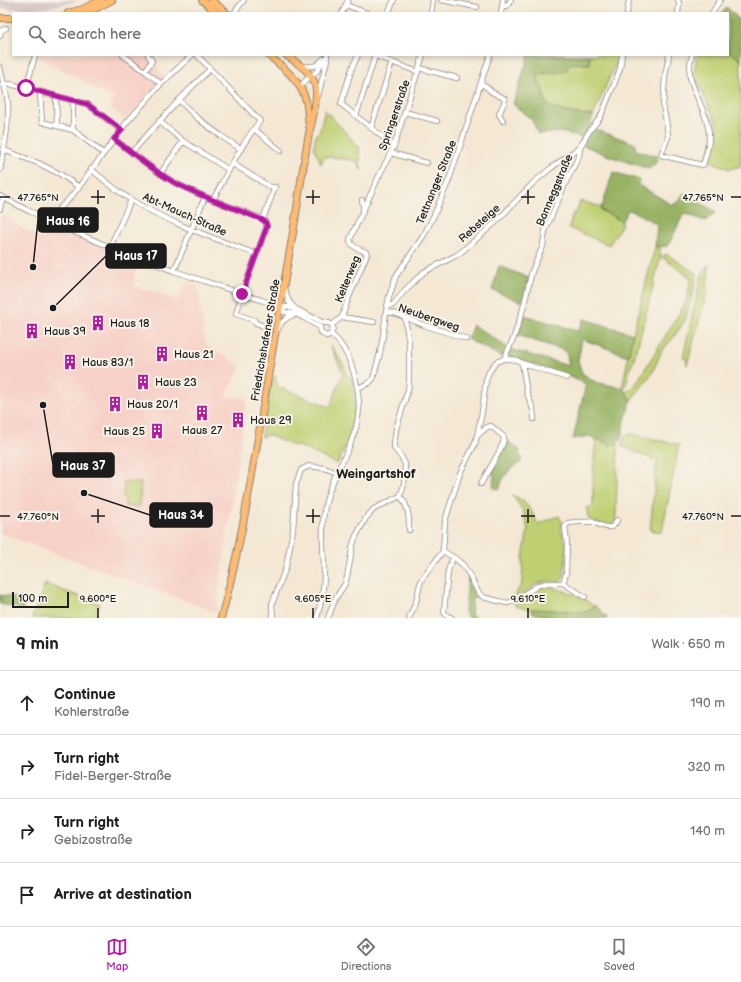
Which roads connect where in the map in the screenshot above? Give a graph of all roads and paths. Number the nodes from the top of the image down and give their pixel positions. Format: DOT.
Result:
graph roads {
  1 [pos="101,0"];
  2 [pos="112,0"];
  3 [pos="202,0"];
  4 [pos="211,0"];
  5 [pos="244,0"];
  6 [pos="394,0"];
  7 [pos="433,0"];
  8 [pos="441,0"];
  9 [pos="503,0"];
  10 [pos="511,0"];
  11 [pos="623,0"];
  12 [pos="678,0"];
  13 [pos="720,0"];
  14 [pos="629,1"];
  15 [pos="347,2"];
  16 [pos="502,6"];
  17 [pos="477,7"];
  18 [pos="72,12"];
  19 [pos="86,12"];
  20 [pos="216,12"];
  21 [pos="226,12"];
  22 [pos="235,12"];
  23 [pos="342,12"];
  24 [pos="365,12"];
  25 [pos="388,12"];
  26 [pos="431,12"];
  27 [pos="501,12"];
  28 [pos="627,12"];
  29 [pos="678,12"];
  30 [pos="713,12"];
  31 [pos="0,18"];
  32 [pos="12,18"];
  33 [pos="6,28"];
  34 [pos="0,36"];
  35 [pos="35,56"];
  36 [pos="124,56"];
  37 [pos="149,56"];
  38 [pos="191,56"];
  39 [pos="198,56"];
  40 [pos="269,56"];
  41 [pos="287,56"];
  42 [pos="326,56"];
  43 [pos="326,56"];
  44 [pos="327,56"];
  45 [pos="358,56"];
  46 [pos="374,56"];
  47 [pos="423,56"];
  48 [pos="490,56"];
  49 [pos="622,56"];
  50 [pos="669,56"];
  51 [pos="692,56"];
  52 [pos="386,57"];
  53 [pos="392,62"];
  54 [pos="302,66"];
  55 [pos="0,68"];
  56 [pos="210,69"];
  57 [pos="419,70"];
  58 [pos="145,71"];
  59 [pos="311,76"];
  60 [pos="457,78"];
  61 [pos="5,84"];
  62 [pos="161,84"];
  63 [pos="481,84"];
  64 [pos="26,88"];
  65 [pos="300,88"];
  66 [pos="40,92"];
  67 [pos="56,96"];
  68 [pos="73,100"];
  69 [pos="179,100"];
  70 [pos="316,103"];
  71 [pos="405,112"];
  72 [pos="356,116"];
  73 [pos="159,121"];
  74 [pos="503,121"];
  75 [pos="437,122"];
  76 [pos="57,126"];
  77 [pos="371,128"];
  78 [pos="254,129"];
  79 [pos="73,130"];
  80 [pos="122,130"];
  81 [pos="309,134"];
  82 [pos="114,139"];
  83 [pos="183,141"];
  84 [pos="394,146"];
  85 [pos="580,147"];
  86 [pos="241,149"];
  87 [pos="4,150"];
  88 [pos="282,151"];
  89 [pos="132,152"];
  90 [pos="391,152"];
  91 [pos="103,153"];
  92 [pos="427,163"];
  93 [pos="233,164"];
  94 [pos="91,169"];
  95 [pos="0,170"];
  96 [pos="229,170"];
  97 [pos="160,174"];
  98 [pos="378,178"];
  99 [pos="79,187"];
  100 [pos="205,196"];
  101 [pos="2,197"];
  102 [pos="131,200"];
  103 [pos="213,200"];
  104 [pos="362,200"];
  105 [pos="0,209"];
  106 [pos="363,211"];
  107 [pos="50,218"];
  108 [pos="263,220"];
  109 [pos="191,229"];
  110 [pos="110,247"];
  111 [pos="256,254"];
  112 [pos="174,271"];
  113 [pos="284,288"];
  114 [pos="242,294"];
  115 [pos="387,306"];
  116 [pos="280,307"];
  117 [pos="297,312"];
  118 [pos="386,312"];
  119 [pos="342,317"];
  120 [pos="405,318"];
  121 [pos="374,322"];
  122 [pos="324,323"];
  123 [pos="332,325"];
  124 [pos="320,328"];
  125 [pos="276,334"];
  126 [pos="331,334"];
  127 [pos="467,339"];
  128 [pos="266,350"];
  129 [pos="504,359"];
  130 [pos="522,363"];
  131 [pos="567,378"];
  132 [pos="358,388"];
  133 [pos="534,419"];
  134 [pos="477,436"];
  135 [pos="339,474"];
  136 [pos="481,484"];
  137 [pos="400,496"];
  138 [pos="618,520"];
  139 [pos="409,530"];
  140 [pos="443,551"];
  141 [pos="453,557"];
  142 [pos="562,584"];
  143 [pos="584,597"];
  144 [pos="221,618"];
  145 [pos="273,618"];
  146 [pos="317,618"];
  147 [pos="328,618"];
  148 [pos="409,618"];
  149 [pos="452,618"];
  1 -- 18 [label="main road"];
  2 -- 19 [label="main road"];
  3 -- 20 [label="main road"];
  4 -- 21 [label="main road"];
  5 -- 22 [label="street"];
  6 -- 25 [label="street"];
  7 -- 26 [label="street"];
  8 -- 17 [label="street"];
  9 -- 16 [label="street"];
  10 -- 16 [label="street"];
  11 -- 14 [label="street"];
  12 -- 29 [label="street"];
  13 -- 30 [label="street"];
  14 -- 28 [label="street"];
  15 -- 23 [label="street"];
  15 -- 24 [label="street"];
  16 -- 27 [label="street"];
  31 -- 32 [label="main road"];
  33 -- 34 [label="street"];
  35 -- 64 [label="street"];
  36 -- 58 [label="street"];
  37 -- 58 [label="street"];
  38 -- 62 [label="street"];
  39 -- 56 [label="street"];
  40 -- 65 [label="main road, Friedrichshafener Straße"];
  41 -- 54 [label="main road"];
  42 -- 54 [label="street"];
  43 -- 59 [label="street"];
  44 -- 70 [label="street"];
  45 -- 72 [label="street"];
  46 -- 72 [label="street"];
  47 -- 57 [label="street, Springerstraße"];
  48 -- 63 [label="street, Tettnanger Straße"];
  49 -- 85 [label="street, Banneggstraße"];
  50 -- 51 [label="street"];
  52 -- 53 [label="street"];
  53 -- 57 [label="street"];
  53 -- 77 [label="street"];
  54 -- 59 [label="main road"];
  55 -- 61 [label="street"];
  56 -- 69 [label="street"];
  56 -- 78 [label="street"];
  57 -- 60 [label="street"];
  57 -- 71 [label="street, Springerstraße"];
  58 -- 62 [label="street"];
  59 -- 65 [label="street"];
  59 -- 70 [label="main road, Friedrichshafener Straße"];
  61 -- 64 [label="street"];
  61 -- 87 [label="street"];
  62 -- 80 [label="street"];
  63 -- 74 [label="street"];
  63 -- 115 [label="street, Tettnanger Straße"];
  64 -- 66 [label="street"];
  65 -- 81 [label="main road, Friedrichshafener Straße"];
  66 -- 67 [label="street"];
  66 -- 76 [label="street"];
  67 -- 68 [label="street"];
  67 -- 76 [label="street"];
  68 -- 79 [label="street"];
  68 -- 80 [label="street"];
  69 -- 73 [label="street"];
  69 -- 86 [label="street"];
  70 -- 81 [label="main road, Friedrichshafener Straße"];
  71 -- 75 [label="street"];
  71 -- 84 [label="street, Springerstraße"];
  72 -- 77 [label="street"];
  73 -- 83 [label="street"];
  73 -- 89 [label="street"];
  76 -- 79 [label="street"];
  77 -- 84 [label="street"];
  78 -- 86 [label="street"];
  78 -- 88 [label="street"];
  79 -- 91 [label="street"];
  80 -- 82 [label="street"];
  81 -- 113 [label="main road, Friedrichshafener Straße"];
  82 -- 89 [label="street"];
  82 -- 91 [label="street"];
  83 -- 96 [label="street"];
  83 -- 97 [label="street"];
  84 -- 90 [label="street, Springerstraße"];
  85 -- 115 [label="street, Rebsteige"];
  85 -- 129 [label="street, Banneggstraße"];
  86 -- 93 [label="street"];
  87 -- 95 [label="street"];
  87 -- 99 [label="street"];
  89 -- 97 [label="street"];
  90 -- 92 [label="street"];
  90 -- 98 [label="street, Springerstraße"];
  91 -- 94 [label="street"];
  93 -- 96 [label="street"];
  93 -- 108 [label="street"];
  94 -- 99 [label="street"];
  94 -- 102 [label="street, Abt-Mauch-Straße"];
  96 -- 103 [label="street"];
  97 -- 100 [label="street"];
  98 -- 106 [label="street, Kelterweg"];
  99 -- 107 [label="street"];
  100 -- 103 [label="street"];
  100 -- 109 [label="street"];
  101 -- 105 [label="street"];
  101 -- 107 [label="street"];
  102 -- 109 [label="street, Abt-Mauch-Straße"];
  102 -- 110 [label="street"];
  103 -- 108 [label="street"];
  104 -- 106 [label="street"];
  106 -- 119 [label="street, Kelterweg"];
  107 -- 110 [label="street"];
  108 -- 111 [label="street"];
  109 -- 111 [label="street, Abt-Mauch-Straße"];
  109 -- 112 [label="street"];
  110 -- 112 [label="street"];
  111 -- 114 [label="street"];
  112 -- 114 [label="street"];
  113 -- 116 [label="main road, Friedrichshafener Straße"];
  113 -- 117 [label="street"];
  114 -- 116 [label="street"];
  114 -- 128 [label="street"];
  115 -- 118 [label="street, Tettnanger Straße"];
  116 -- 117 [label="street"];
  116 -- 125 [label="main road, Friedrichshafener Straße"];
  117 -- 122 [label="street"];
  117 -- 124 [label="street"];
  117 -- 125 [label="street"];
  118 -- 120 [label="street, Neubergweg"];
  118 -- 132 [label="street, Tettnanger Straße"];
  119 -- 121 [label="street, Kelterweg"];
  119 -- 123 [label="street, Kelterweg"];
  120 -- 127 [label="street, Neubergweg"];
  120 -- 137 [label="street"];
  122 -- 123 [label="street"];
  122 -- 124 [label="street"];
  123 -- 126 [label="street"];
  124 -- 126 [label="street"];
  125 -- 144 [label="main road, Friedrichshafener Straße"];
  126 -- 132 [label="street"];
  129 -- 130 [label="street"];
  129 -- 134 [label="street"];
  130 -- 131 [label="street"];
  130 -- 133 [label="street"];
  132 -- 135 [label="street"];
  134 -- 136 [label="street"];
  134 -- 140 [label="street"];
  135 -- 145 [label="street"];
  135 -- 146 [label="street"];
  137 -- 139 [label="street"];
  137 -- 147 [label="street"];
  138 -- 142 [label="street"];
  140 -- 141 [label="street"];
  140 -- 148 [label="street"];
  141 -- 142 [label="street"];
  141 -- 149 [label="street"];
  142 -- 143 [label="street"];
}
